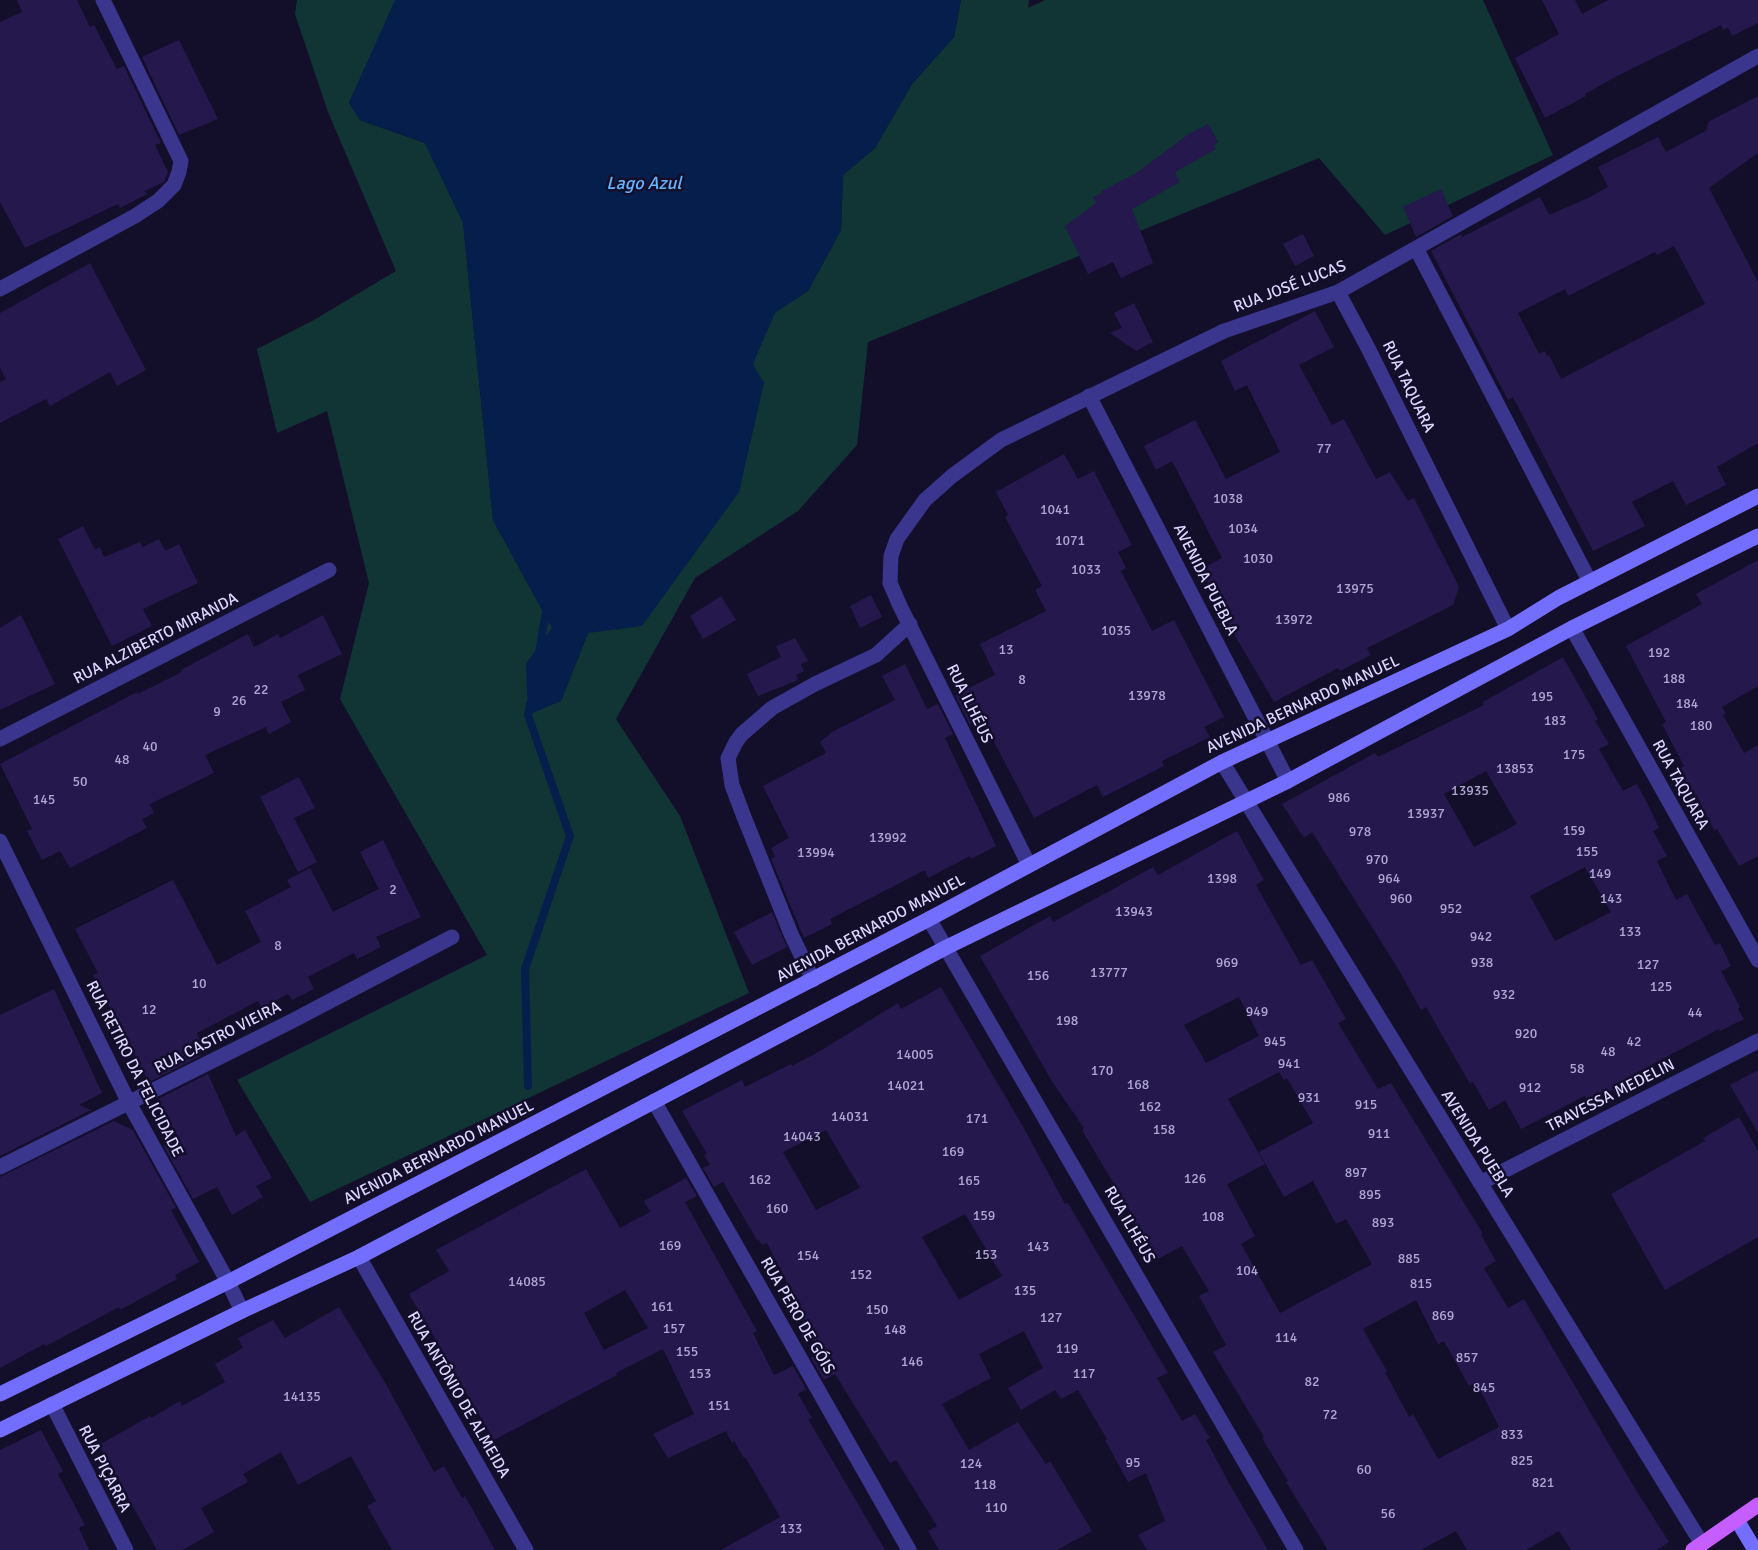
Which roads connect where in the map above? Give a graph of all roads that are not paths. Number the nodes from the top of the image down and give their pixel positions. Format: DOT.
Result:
graph roads {
  1 [pos="103,0"];
  2 [pos="1758,56"];
  3 [pos="1417,250"];
  4 [pos="0,289"];
  5 [pos="1338,292"];
  6 [pos="1089,396"];
  7 [pos="1758,496"];
  8 [pos="1758,536"];
  9 [pos="891,556"];
  10 [pos="329,570"];
  11 [pos="1590,582"];
  12 [pos="909,624"];
  13 [pos="1508,628"];
  14 [pos="1572,628"];
  15 [pos="0,739"];
  16 [pos="1267,741"];
  17 [pos="1222,762"];
  18 [pos="1288,781"];
  19 [pos="1246,802"];
  20 [pos="0,841"];
  21 [pos="1029,865"];
  22 [pos="929,919"];
  23 [pos="452,937"];
  24 [pos="947,947"];
  25 [pos="1758,960"];
  26 [pos="813,980"];
  27 [pos="1758,1041"];
  28 [pos="654,1101"];
  29 [pos="129,1103"];
  30 [pos="0,1167"];
  31 [pos="1480,1183"];
  32 [pos="359,1257"];
  33 [pos="228,1282"];
  34 [pos="242,1311"];
  35 [pos="0,1394"];
  36 [pos="52,1404"];
  37 [pos="0,1430"];
  38 [pos="1758,1505"];
  39 [pos="1737,1520"];
  40 [pos="1701,1548"];
  41 [pos="126,1550"];
  42 [pos="526,1550"];
  43 [pos="909,1550"];
  44 [pos="1296,1550"];
  45 [pos="1755,1550"];
  1 -- 4 [label="street"];
  2 -- 3 [label="street, RUA JOSÉ LUCAS"];
  3 -- 5 [label="street, RUA JOSÉ LUCAS"];
  3 -- 11 [label="street"];
  5 -- 6 [label="street, RUA JOSÉ LUCAS"];
  5 -- 13 [label="street, RUA TAQUARA"];
  6 -- 9 [label="street, RUA JOSÉ LUCAS"];
  6 -- 16 [label="street, AVENIDA PUEBLA"];
  7 -- 11 [label="street, AVENIDA BERNARDO MANUEL"];
  8 -- 14 [label="street"];
  9 -- 12 [label="street, RUA ILHÉUS"];
  10 -- 15 [label="street, RUA ALZIBERTO MIRANDA"];
  11 -- 13 [label="street, AVENIDA BERNARDO MANUEL"];
  12 -- 21 [label="street, RUA ILHÉUS"];
  12 -- 26 [label="street"];
  13 -- 16 [label="street, AVENIDA BERNARDO MANUEL"];
  14 -- 18 [label="street"];
  14 -- 25 [label="street, RUA TAQUARA"];
  16 -- 17 [label="street, AVENIDA BERNARDO MANUEL"];
  16 -- 18 [label="street, AVENIDA PUEBLA"];
  17 -- 19 [label="street, AVENIDA PUEBLA"];
  17 -- 21 [label="street, AVENIDA BERNARDO MANUEL"];
  18 -- 19 [label="street"];
  19 -- 24 [label="street"];
  19 -- 31 [label="street, AVENIDA PUEBLA"];
  20 -- 29 [label="street, RUA RETIRO DA FELICIDADE"];
  21 -- 22 [label="street, AVENIDA BERNARDO MANUEL"];
  22 -- 24 [label="street, RUA ILHÉUS"];
  22 -- 26 [label="street, AVENIDA BERNARDO MANUEL"];
  23 -- 29 [label="street, RUA CASTRO VIEIRA"];
  24 -- 28 [label="street"];
  24 -- 44 [label="street, RUA ILHÉUS"];
  26 -- 33 [label="street, AVENIDA BERNARDO MANUEL"];
  27 -- 31 [label="street, TRAVESSA MEDELIN"];
  28 -- 32 [label="street"];
  28 -- 43 [label="street, RUA PERO DE GÓIS"];
  29 -- 30 [label="street, RUA CASTRO VIEIRA"];
  29 -- 33 [label="street, RUA RETIRO DA FELICIDADE"];
  31 -- 40 [label="street, AVENIDA PUEBLA"];
  32 -- 34 [label="street"];
  32 -- 42 [label="street, RUA ANTÔNIO DE ALMEIDA"];
  33 -- 34 [label="street, RUA RETIRO DA FELICIDADE"];
  33 -- 35 [label="street, AVENIDA BERNARDO MANUEL"];
  34 -- 36 [label="street"];
  36 -- 37 [label="street"];
  36 -- 41 [label="street, RUA PIÇARRA"];
  38 -- 39 [label="main road"];
  39 -- 40 [label="main road"];
  39 -- 45 [label="street"];
}
